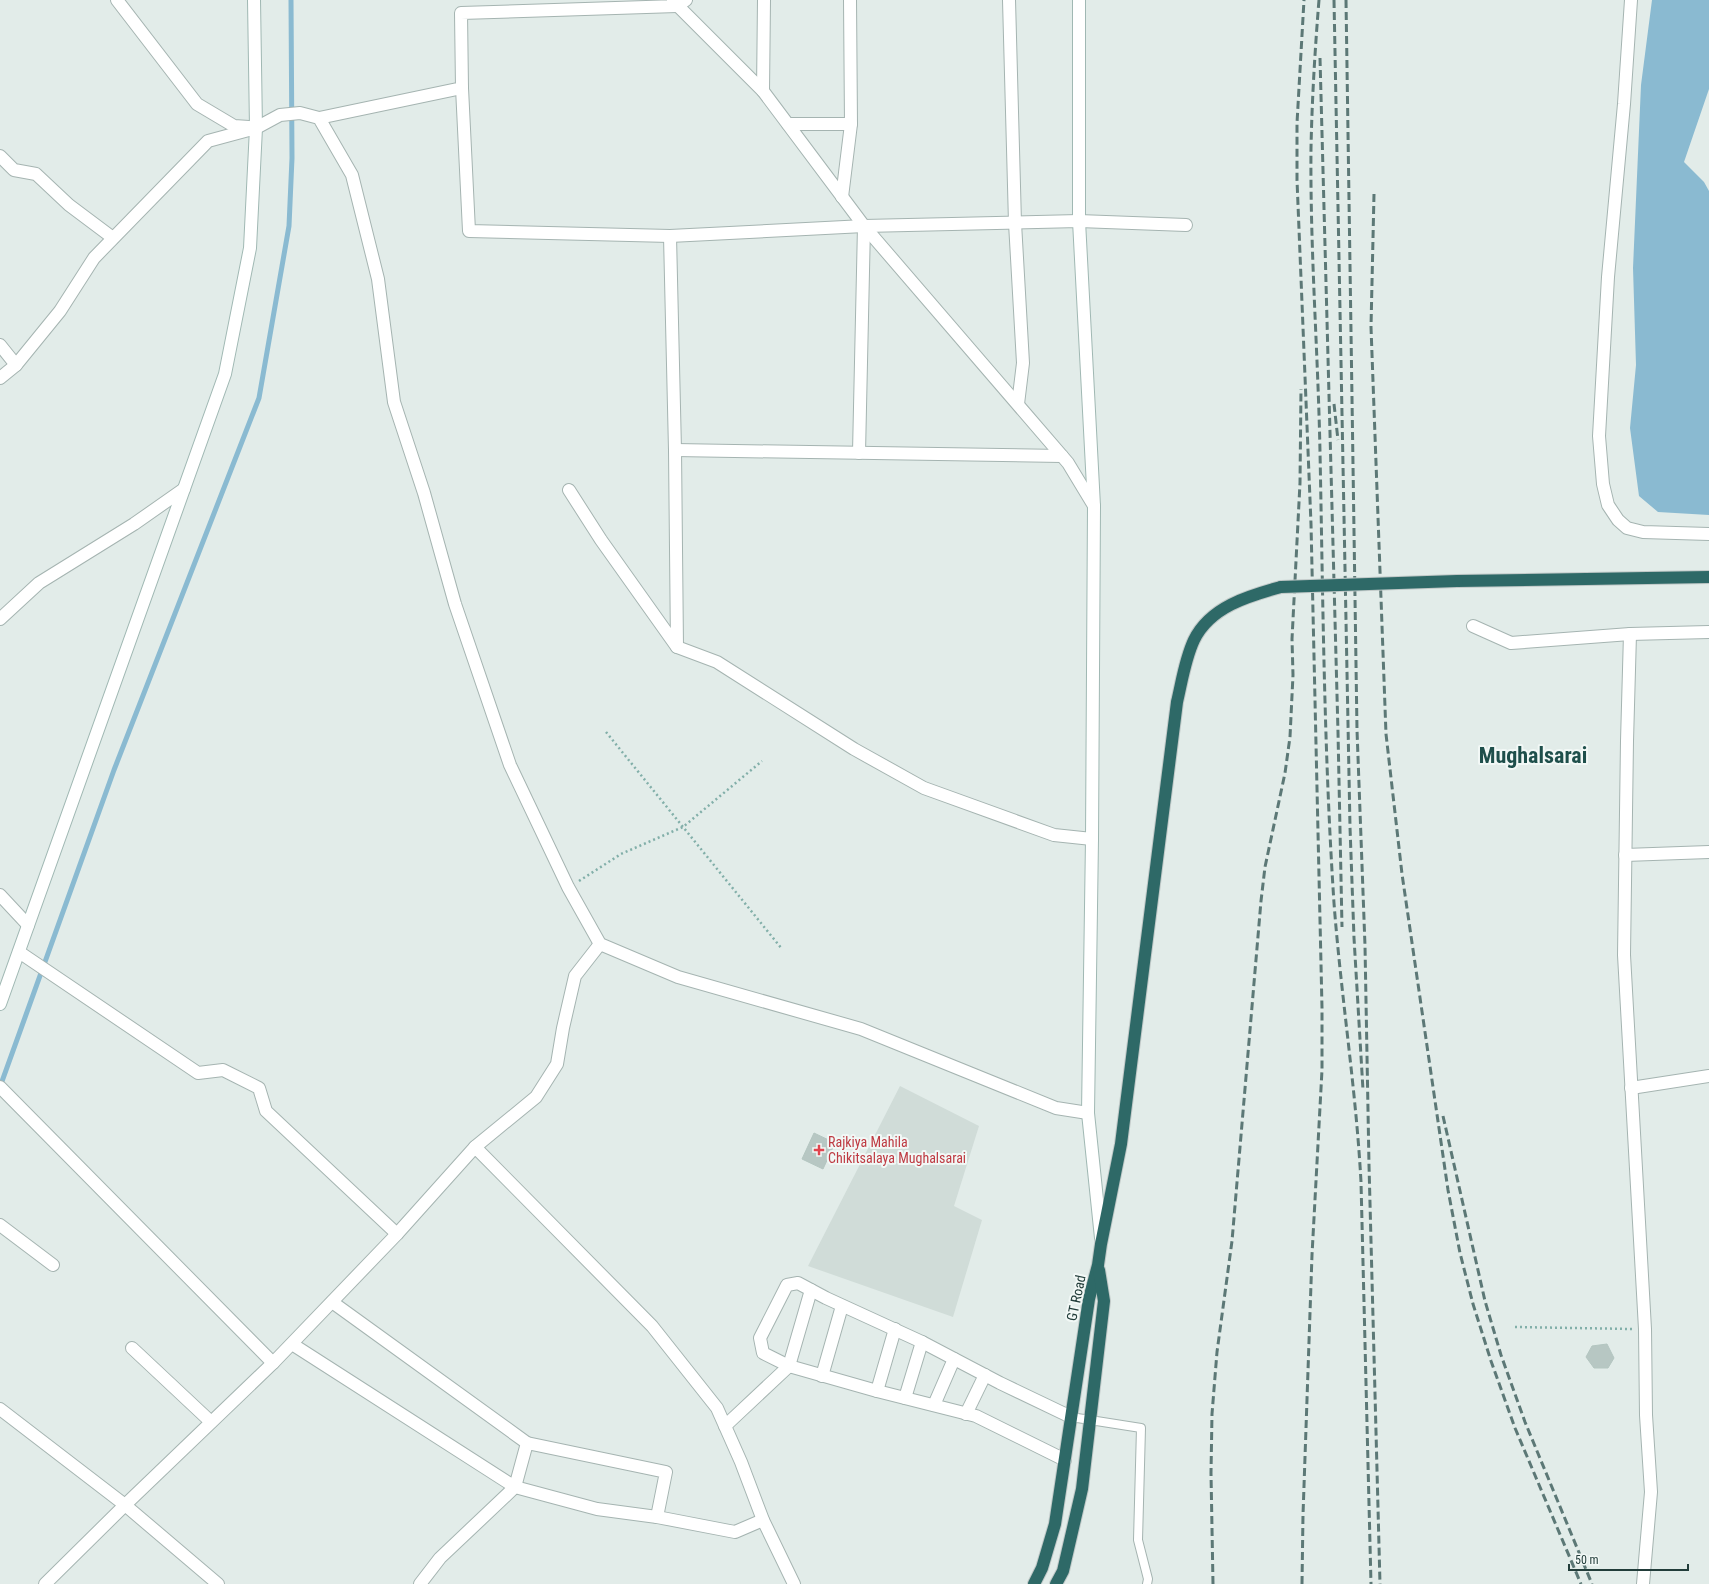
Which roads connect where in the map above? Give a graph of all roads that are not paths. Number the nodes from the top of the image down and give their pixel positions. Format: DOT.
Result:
graph roads {
  1 [pos="117,0"];
  2 [pos="254,0"];
  3 [pos="764,0"];
  4 [pos="850,0"];
  5 [pos="1009,0"];
  6 [pos="1079,0"];
  7 [pos="1631,0"];
  8 [pos="678,2"];
  9 [pos="462,88"];
  10 [pos="764,91"];
  11 [pos="318,118"];
  12 [pos="788,124"];
  13 [pos="851,124"];
  14 [pos="256,128"];
  15 [pos="0,156"];
  16 [pos="842,197"];
  17 [pos="1079,221"];
  18 [pos="1015,223"];
  19 [pos="864,226"];
  20 [pos="1186,226"];
  21 [pos="670,236"];
  22 [pos="114,238"];
  23 [pos="0,345"];
  24 [pos="16,365"];
  25 [pos="0,378"];
  26 [pos="1018,404"];
  27 [pos="675,450"];
  28 [pos="859,453"];
  29 [pos="1062,456"];
  30 [pos="184,489"];
  31 [pos="569,490"];
  32 [pos="1094,506"];
  33 [pos="1709,534"];
  34 [pos="1709,577"];
  35 [pos="0,619"];
  36 [pos="1473,626"];
  37 [pos="1709,632"];
  38 [pos="1630,634"];
  39 [pos="677,647"];
  40 [pos="1092,839"];
  41 [pos="1709,852"];
  42 [pos="1625,854"];
  43 [pos="0,895"];
  44 [pos="28,925"];
  45 [pos="600,944"];
  46 [pos="19,952"];
  47 [pos="0,1004"];
  48 [pos="1709,1076"];
  49 [pos="1631,1088"];
  50 [pos="3,1089"];
  51 [pos="1088,1113"];
  52 [pos="475,1147"];
  53 [pos="0,1225"];
  54 [pos="397,1234"];
  55 [pos="1101,1244"];
  56 [pos="54,1265"];
  57 [pos="1098,1265"];
  58 [pos="811,1290"];
  59 [pos="332,1302"];
  60 [pos="842,1306"];
  61 [pos="895,1329"];
  62 [pos="922,1342"];
  63 [pos="292,1344"];
  64 [pos="132,1348"];
  65 [pos="954,1359"];
  66 [pos="274,1363"];
  67 [pos="789,1366"];
  68 [pos="985,1375"];
  69 [pos="822,1376"];
  70 [pos="877,1391"];
  71 [pos="905,1398"];
  72 [pos="934,1406"];
  73 [pos="0,1409"];
  74 [pos="966,1414"];
  75 [pos="1072,1417"];
  76 [pos="1090,1420"];
  77 [pos="212,1422"];
  78 [pos="725,1426"];
  79 [pos="527,1444"];
  80 [pos="1065,1460"];
  81 [pos="515,1488"];
  82 [pos="125,1505"];
  83 [pos="657,1517"];
  84 [pos="763,1520"];
  85 [pos="45,1584"];
  86 [pos="218,1584"];
  87 [pos="420,1584"];
  88 [pos="794,1584"];
  89 [pos="1034,1584"];
  90 [pos="1056,1584"];
  91 [pos="1147,1584"];
  92 [pos="1642,1584"];
  1 -- 14 [label="street"];
  2 -- 14 [label="street"];
  3 -- 10 [label="street"];
  4 -- 13 [label="street"];
  5 -- 18 [label="street"];
  6 -- 17 [label="street"];
  7 -- 33 [label="street"];
  8 -- 9 [label="street"];
  8 -- 10 [label="street"];
  9 -- 11 [label="street"];
  9 -- 21 [label="street"];
  10 -- 12 [label="street"];
  11 -- 14 [label="street"];
  11 -- 45 [label="street"];
  12 -- 13 [label="street"];
  12 -- 16 [label="street"];
  13 -- 16 [label="street"];
  14 -- 22 [label="street"];
  14 -- 30 [label="street"];
  15 -- 22 [label="street"];
  16 -- 19 [label="street"];
  17 -- 18 [label="street"];
  17 -- 20 [label="street"];
  17 -- 32 [label="street"];
  18 -- 19 [label="street"];
  18 -- 26 [label="street"];
  19 -- 21 [label="street"];
  19 -- 26 [label="street"];
  19 -- 28 [label="street"];
  21 -- 27 [label="street"];
  22 -- 24 [label="street"];
  23 -- 24 [label="street"];
  24 -- 25 [label="street"];
  26 -- 29 [label="street"];
  27 -- 28 [label="street"];
  27 -- 39 [label="street"];
  28 -- 29 [label="street"];
  29 -- 32 [label="street"];
  30 -- 35 [label="street"];
  30 -- 44 [label="street"];
  31 -- 39 [label="street"];
  32 -- 40 [label="street"];
  34 -- 55 [label="highway, bridge"];
  36 -- 38 [label="street"];
  37 -- 38 [label="street"];
  38 -- 42 [label="street"];
  39 -- 40 [label="street"];
  40 -- 51 [label="street"];
  41 -- 42 [label="street"];
  42 -- 49 [label="street"];
  43 -- 44 [label="street"];
  44 -- 46 [label="street"];
  45 -- 51 [label="street"];
  45 -- 52 [label="street"];
  46 -- 47 [label="street"];
  46 -- 54 [label="street"];
  48 -- 49 [label="street"];
  49 -- 92 [label="street"];
  50 -- 66 [label="street"];
  51 -- 55 [label="street"];
  52 -- 54 [label="street"];
  52 -- 78 [label="street"];
  53 -- 56 [label="street"];
  54 -- 59 [label="street"];
  55 -- 57 [label="highway"];
  57 -- 75 [label="highway, GT Road"];
  57 -- 76 [label="highway, GT Road"];
  58 -- 60 [label="street"];
  58 -- 67 [label="street"];
  58 -- 67 [label="street"];
  59 -- 63 [label="street"];
  59 -- 79 [label="street"];
  60 -- 61 [label="street"];
  60 -- 69 [label="street"];
  61 -- 62 [label="street"];
  61 -- 70 [label="street"];
  62 -- 65 [label="street"];
  62 -- 71 [label="street"];
  63 -- 66 [label="street"];
  63 -- 81 [label="street"];
  64 -- 77 [label="street"];
  65 -- 68 [label="street"];
  65 -- 72 [label="street"];
  66 -- 77 [label="street"];
  67 -- 69 [label="street"];
  67 -- 78 [label="street"];
  68 -- 74 [label="street"];
  68 -- 75 [label="street"];
  69 -- 70 [label="street"];
  70 -- 71 [label="street"];
  71 -- 72 [label="street"];
  72 -- 74 [label="street"];
  73 -- 82 [label="street"];
  74 -- 80 [label="street"];
  75 -- 76 [label="lane"];
  75 -- 80 [label="highway, GT Road"];
  76 -- 90 [label="highway, GT Road"];
  76 -- 91 [label="lane"];
  77 -- 82 [label="street"];
  78 -- 84 [label="street"];
  79 -- 81 [label="street"];
  79 -- 83 [label="street"];
  80 -- 89 [label="highway, GT Road"];
  81 -- 83 [label="street"];
  81 -- 87 [label="street"];
  82 -- 85 [label="street"];
  82 -- 86 [label="street"];
  83 -- 84 [label="street"];
  84 -- 88 [label="street"];
}
